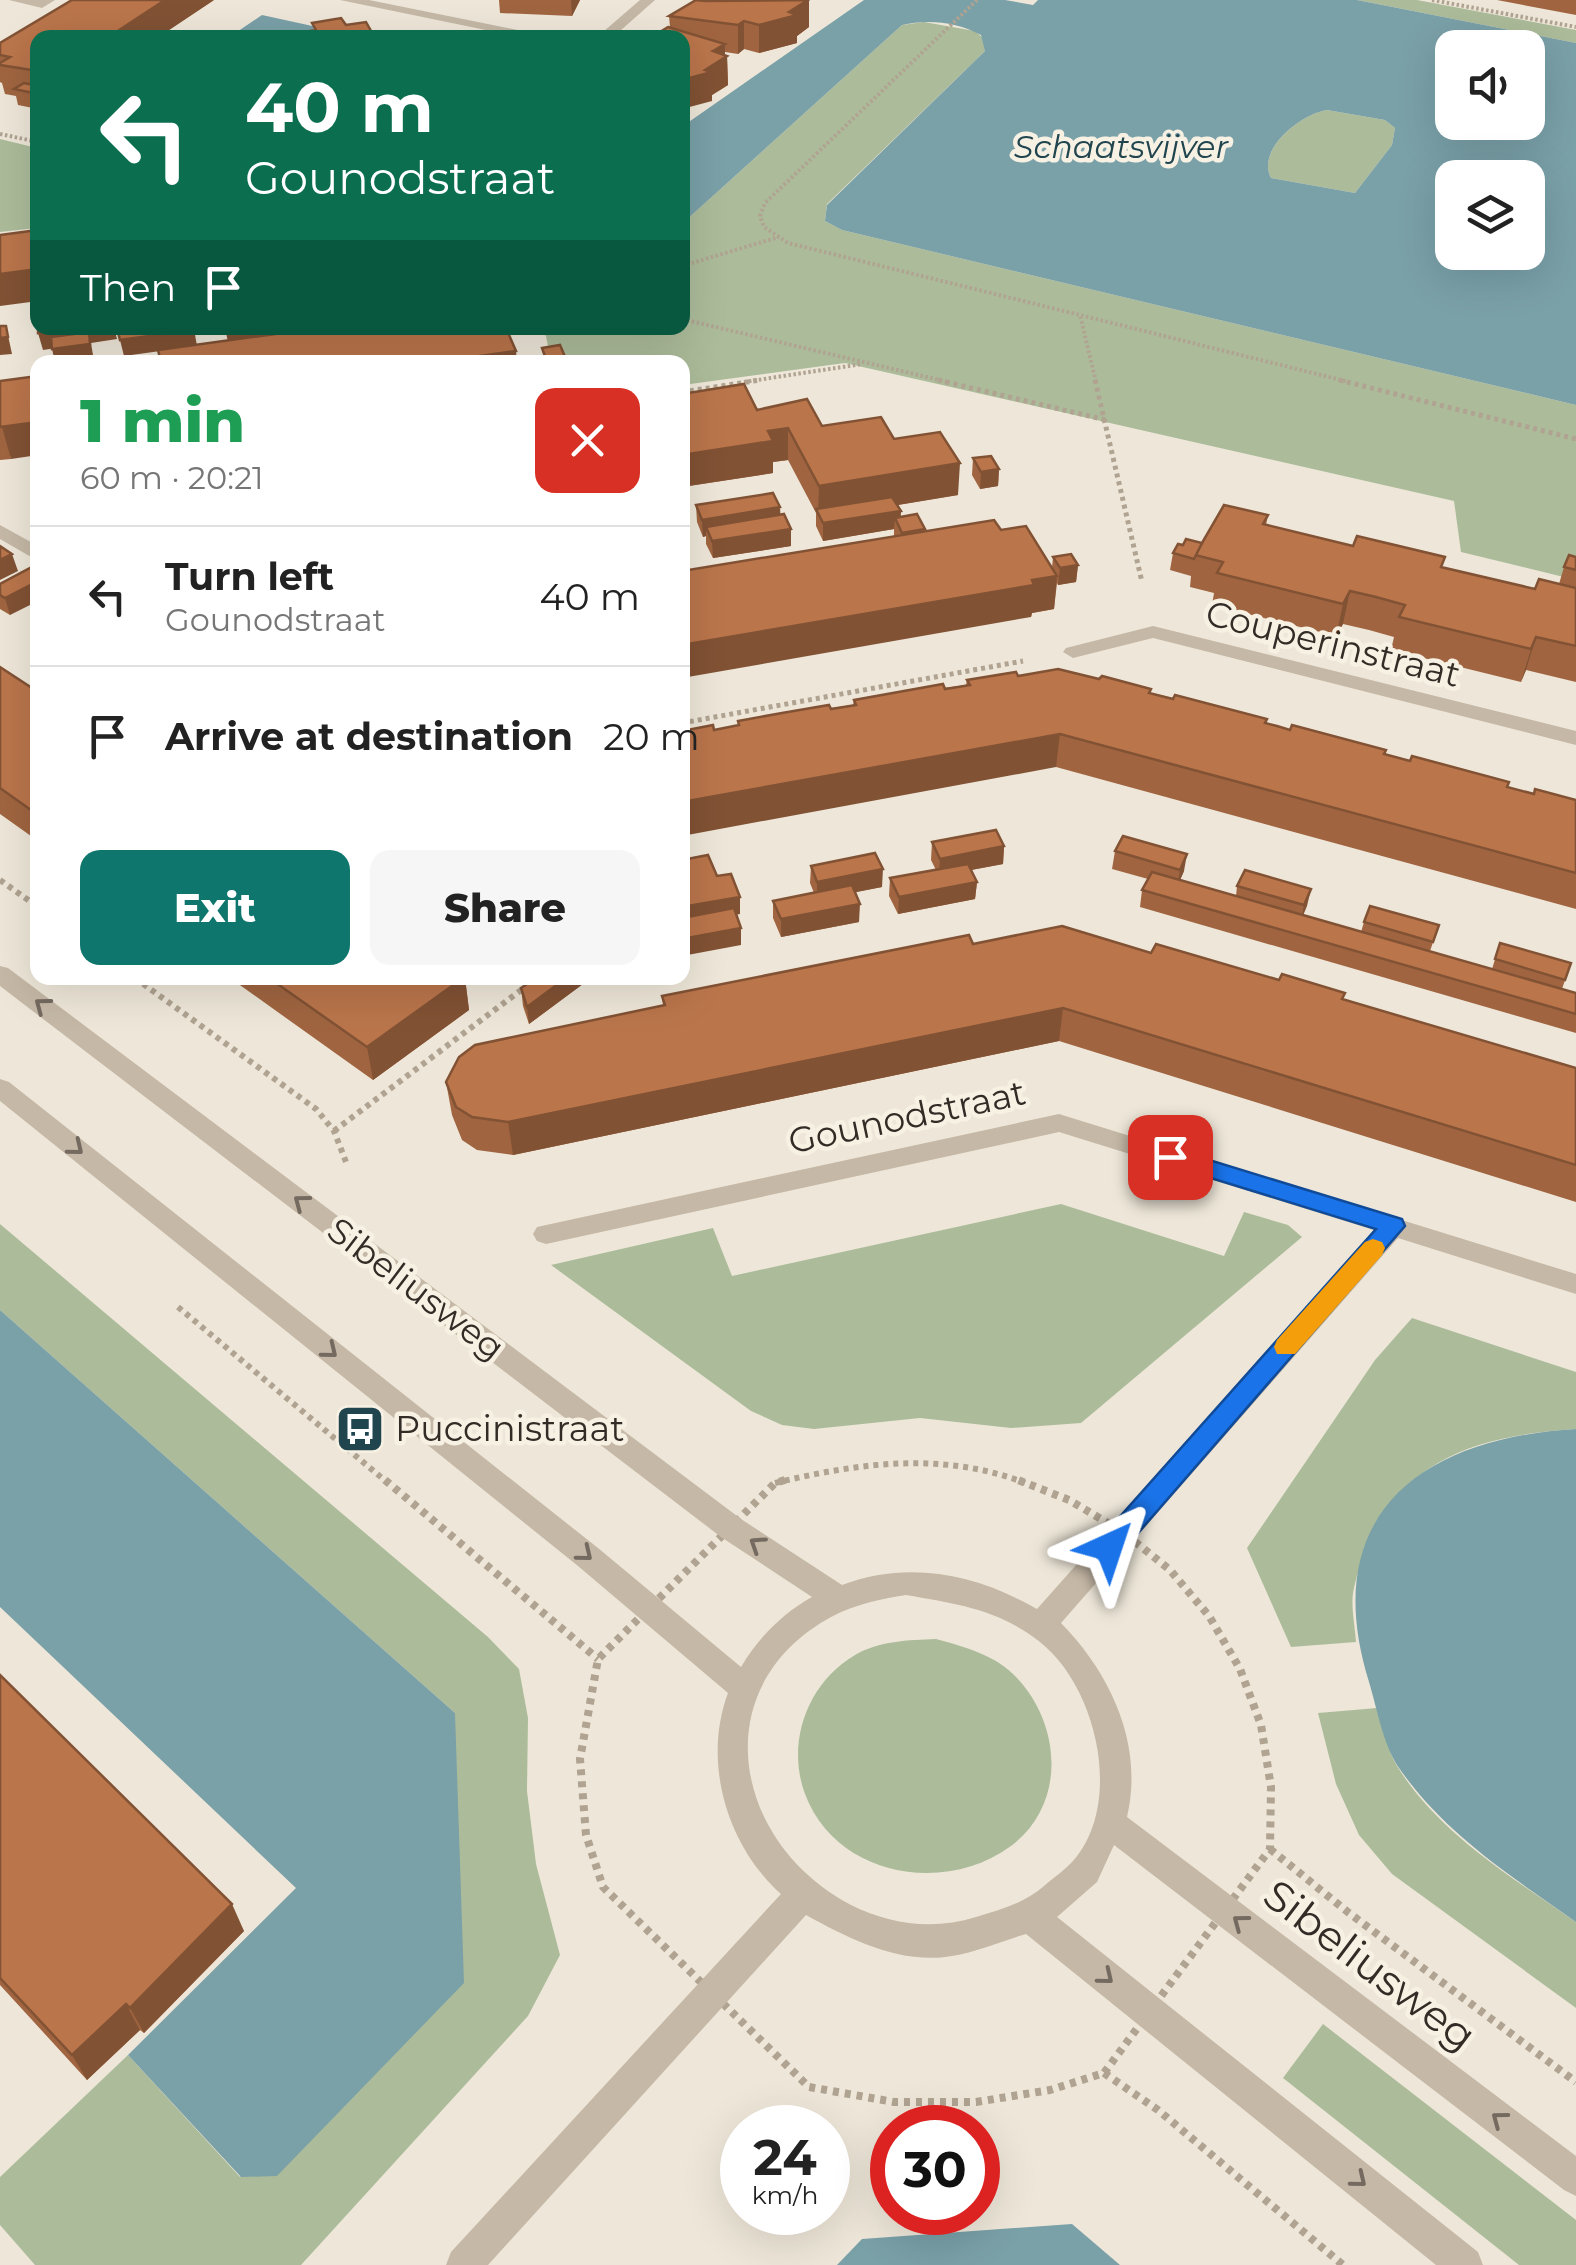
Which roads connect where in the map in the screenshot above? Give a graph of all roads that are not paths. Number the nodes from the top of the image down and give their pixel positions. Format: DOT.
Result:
graph roads {
  1 [pos="16,0"];
  2 [pos="48,0"];
  3 [pos="347,0"];
  4 [pos="648,0"];
  5 [pos="439,18"];
  6 [pos="444,30"];
  7 [pos="506,30"];
  8 [pos="612,30"];
  9 [pos="0,531"];
  10 [pos="30,550"];
  11 [pos="1074,652"];
  12 [pos="1576,738"];
  13 [pos="0,974"];
  14 [pos="0,1088"];
  15 [pos="1393,1226"];
  16 [pos="546,1234"];
  17 [pos="1576,1284"];
  18 [pos="838,1598"];
  19 [pos="1042,1624"];
  20 [pos="745,1690"];
  21 [pos="1110,1823"];
  22 [pos="802,1896"];
  23 [pos="1030,1916"];
  24 [pos="1576,2178"];
  25 [pos="464,2265"];
  26 [pos="1465,2265"];
  1 -- 2 [label="street"];
  3 -- 5 [label="street"];
  4 -- 8 [label="street"];
  5 -- 6 [label="street"];
  5 -- 7 [label="street"];
  9 -- 10 [label="street"];
  11 -- 12 [label="street, Couperinstraat"];
  18 -- 13 [label="street, Sibeliusweg, one-way"];
  14 -- 20 [label="street, one-way"];
  15 -- 16 [label="street, Gounodstraat"];
  15 -- 17 [label="street, Gounodstraat"];
  15 -- 19 [label="street"];
  18 -- 19 [label="street"];
  18 -- 20 [label="street"];
  19 -- 21 [label="street"];
  20 -- 22 [label="street"];
  21 -- 23 [label="street"];
  24 -- 21 [label="street, Sibeliusweg, one-way"];
  22 -- 23 [label="street"];
  22 -- 25 [label="street"];
  23 -- 26 [label="street, one-way"];
}
